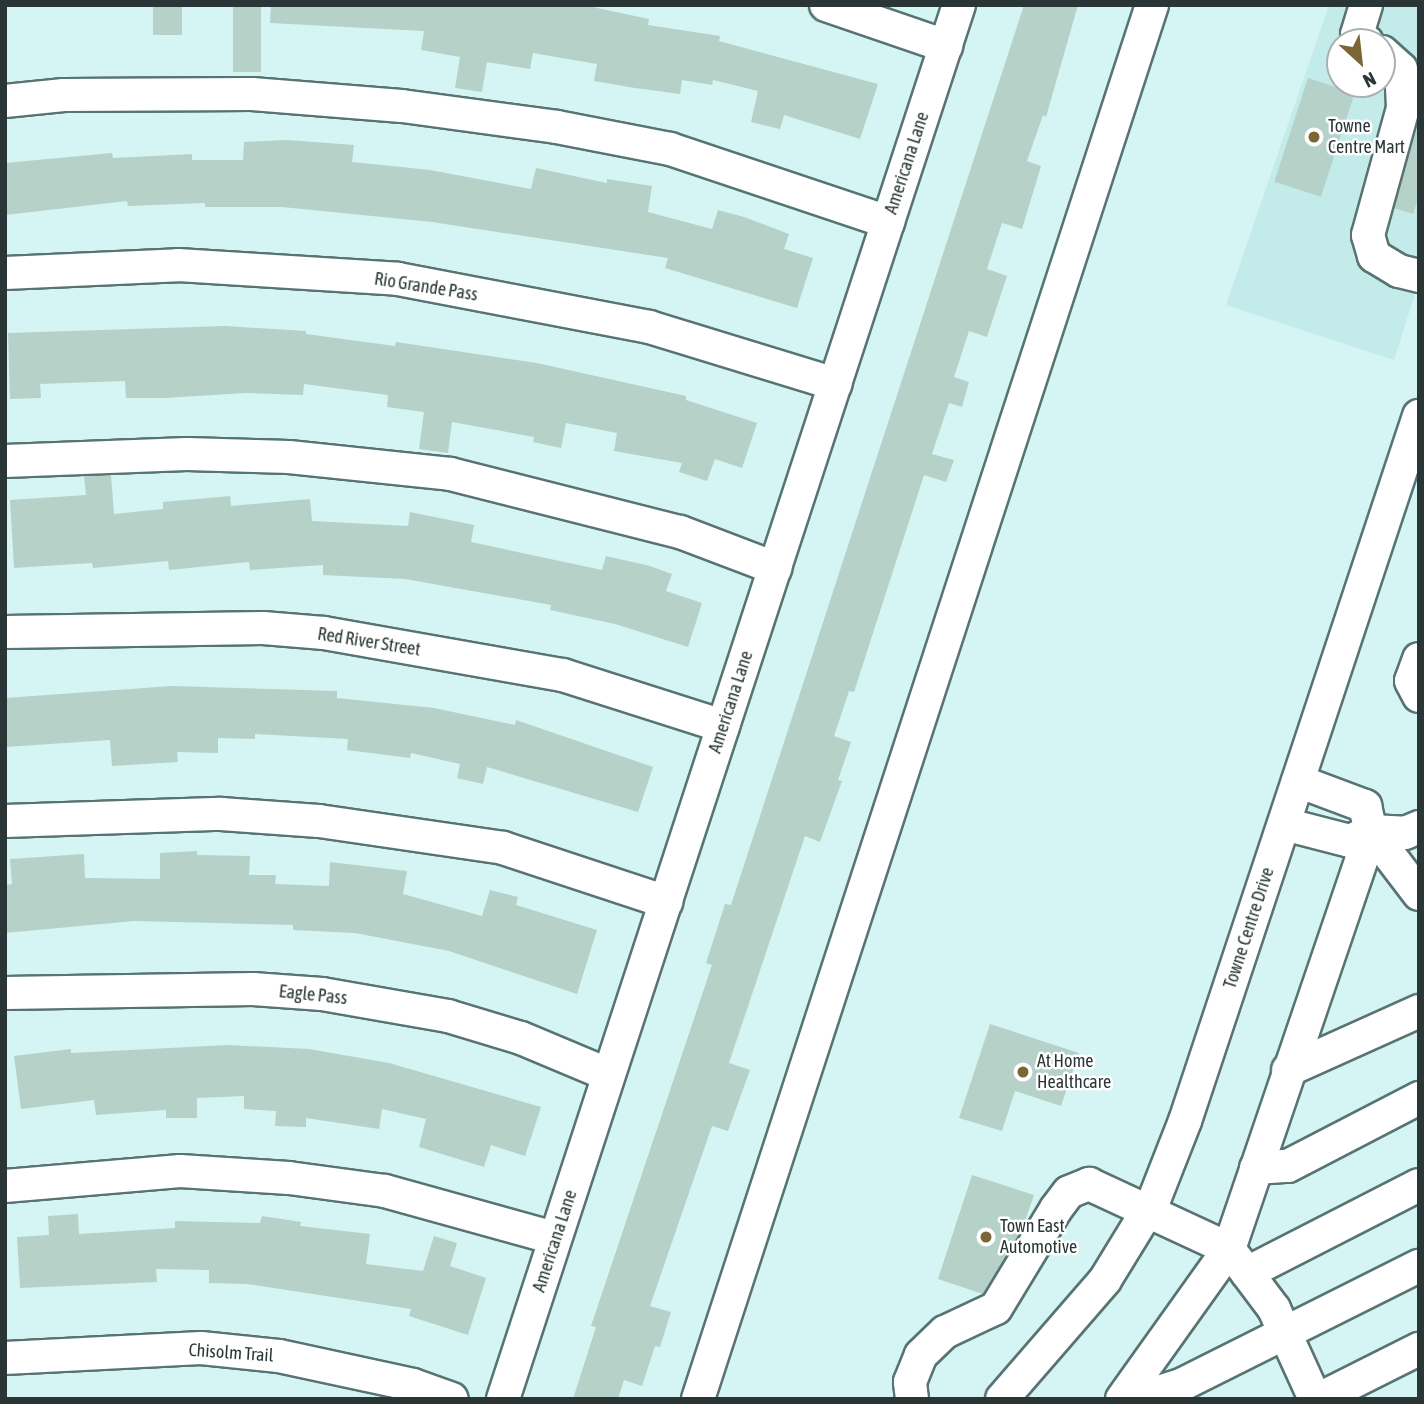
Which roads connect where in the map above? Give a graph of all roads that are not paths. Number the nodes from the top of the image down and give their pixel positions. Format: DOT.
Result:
graph roads {
  1 [pos="826,5"];
  2 [pos="959,5"];
  3 [pos="1152,5"];
  4 [pos="1366,5"];
  5 [pos="1359,28"];
  6 [pos="946,46"];
  7 [pos="1396,65"];
  8 [pos="5,101"];
  9 [pos="888,222"];
  10 [pos="5,273"];
  11 [pos="1419,276"];
  12 [pos="835,384"];
  13 [pos="1419,416"];
  14 [pos="5,461"];
  15 [pos="775,568"];
  16 [pos="5,632"];
  17 [pos="1419,659"];
  18 [pos="1419,696"];
  19 [pos="723,726"];
  20 [pos="1298,780"];
  21 [pos="5,821"];
  22 [pos="1284,824"];
  23 [pos="1419,827"];
  24 [pos="1371,831"];
  25 [pos="1419,894"];
  26 [pos="666,902"];
  27 [pos="5,993"];
  28 [pos="1419,1011"];
  29 [pos="1289,1070"];
  30 [pos="609,1075"];
  31 [pos="1419,1098"];
  32 [pos="1256,1168"];
  33 [pos="1419,1185"];
  34 [pos="5,1186"];
  35 [pos="1149,1208"];
  36 [pos="555,1238"];
  37 [pos="1238,1261"];
  38 [pos="1419,1266"];
  39 [pos="1284,1331"];
  40 [pos="1419,1349"];
  41 [pos="5,1357"];
  42 [pos="453,1399"];
  43 [pos="503,1399"];
  44 [pos="698,1399"];
  45 [pos="912,1399"];
  46 [pos="1002,1399"];
  47 [pos="1122,1399"];
  48 [pos="1137,1399"];
  49 [pos="1317,1399"];
  1 -- 6 [label="street"];
  2 -- 6 [label="street, Americana Lane"];
  3 -- 44 [label="street"];
  4 -- 5 [label="street"];
  6 -- 9 [label="street, Americana Lane"];
  7 -- 11 [label="street"];
  8 -- 9 [label="street"];
  9 -- 12 [label="street, Americana Lane"];
  10 -- 12 [label="street, Rio Grande Pass"];
  12 -- 15 [label="street, Americana Lane"];
  13 -- 20 [label="street, Towne Centre Drive"];
  14 -- 15 [label="street"];
  15 -- 19 [label="street, Americana Lane"];
  16 -- 19 [label="street, Red River Street"];
  17 -- 18 [label="street"];
  19 -- 26 [label="street, Americana Lane"];
  20 -- 22 [label="street, Towne Centre Drive"];
  20 -- 24 [label="street"];
  21 -- 26 [label="street"];
  22 -- 24 [label="street"];
  22 -- 35 [label="street, Towne Centre Drive"];
  23 -- 24 [label="street"];
  24 -- 25 [label="street"];
  24 -- 29 [label="street"];
  26 -- 30 [label="street, Americana Lane"];
  27 -- 30 [label="street, Eagle Pass"];
  28 -- 29 [label="street"];
  29 -- 32 [label="street"];
  30 -- 36 [label="street, Americana Lane"];
  31 -- 32 [label="street"];
  32 -- 37 [label="street"];
  33 -- 37 [label="street"];
  34 -- 36 [label="street"];
  35 -- 37 [label="street"];
  35 -- 45 [label="street"];
  35 -- 46 [label="street, Towne Centre Drive"];
  36 -- 43 [label="street, Americana Lane"];
  37 -- 39 [label="street"];
  37 -- 47 [label="street"];
  38 -- 39 [label="street"];
  39 -- 48 [label="street"];
  39 -- 49 [label="street"];
  40 -- 49 [label="street"];
  41 -- 42 [label="street, Chisolm Trail"];
}
